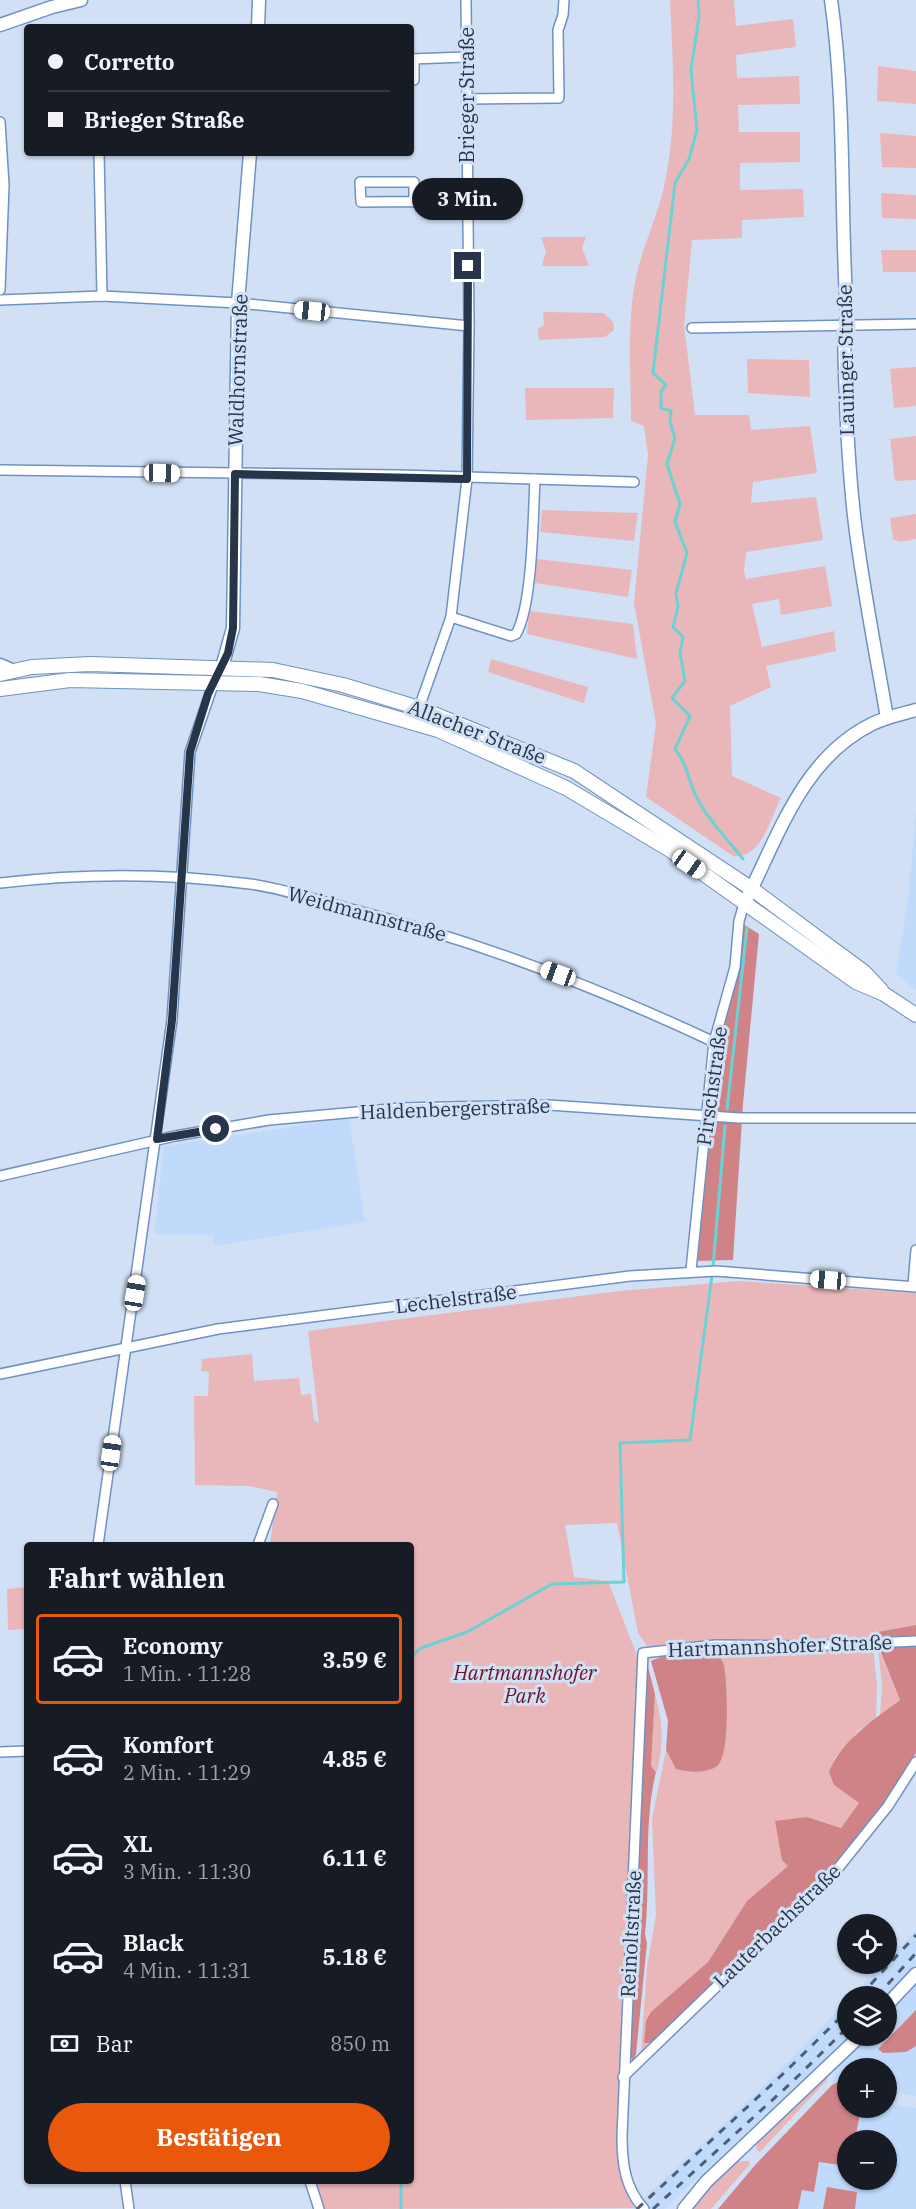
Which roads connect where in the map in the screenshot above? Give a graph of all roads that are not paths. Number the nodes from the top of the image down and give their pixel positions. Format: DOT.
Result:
graph roads {
  1 [pos="81,0"];
  2 [pos="259,0"];
  3 [pos="466,0"];
  4 [pos="564,0"];
  5 [pos="831,0"];
  6 [pos="258,24"];
  7 [pos="0,25"];
  8 [pos="466,57"];
  9 [pos="414,59"];
  10 [pos="466,99"];
  11 [pos="0,122"];
  12 [pos="99,156"];
  13 [pos="250,156"];
  14 [pos="2,185"];
  15 [pos="468,201"];
  16 [pos="414,202"];
  17 [pos="0,290"];
  18 [pos="102,296"];
  19 [pos="0,300"];
  20 [pos="238,303"];
  21 [pos="916,324"];
  22 [pos="469,326"];
  23 [pos="844,327"];
  24 [pos="692,328"];
  25 [pos="0,470"];
  26 [pos="235,474"];
  27 [pos="467,479"];
  28 [pos="535,479"];
  29 [pos="634,482"];
  30 [pos="451,617"];
  31 [pos="0,665"];
  32 [pos="222,667"];
  33 [pos="7,672"];
  34 [pos="213,683"];
  35 [pos="0,689"];
  36 [pos="419,708"];
  37 [pos="916,710"];
  38 [pos="887,718"];
  39 [pos="414,722"];
  40 [pos="182,878"];
  41 [pos="0,883"];
  42 [pos="752,889"];
  43 [pos="744,904"];
  44 [pos="884,994"];
  45 [pos="916,1015"];
  46 [pos="714,1042"];
  47 [pos="708,1116"];
  48 [pos="916,1118"];
  49 [pos="157,1139"];
  50 [pos="0,1176"];
  51 [pos="916,1250"];
  52 [pos="691,1270"];
  53 [pos="914,1286"];
  54 [pos="126,1348"];
  55 [pos="0,1374"];
  56 [pos="273,1504"];
  57 [pos="98,1542"];
  58 [pos="259,1542"];
  59 [pos="916,1641"];
  60 [pos="643,1653"];
  61 [pos="24,1751"];
  62 [pos="0,1752"];
  63 [pos="916,1762"];
  64 [pos="916,1974"];
  65 [pos="897,1994"];
  66 [pos="849,2046"];
  67 [pos="623,2077"];
  68 [pos="125,2184"];
  69 [pos="311,2184"];
  70 [pos="129,2209"];
  71 [pos="319,2209"];
  72 [pos="644,2209"];
  73 [pos="684,2209"];
  1 -- 7 [label="street"];
  2 -- 6 [label="street"];
  3 -- 8 [label="street, Brieger Straße"];
  4 -- 10 [label="street"];
  5 -- 23 [label="street, Lauinger Straße"];
  8 -- 9 [label="street"];
  8 -- 10 [label="street, Brieger Straße"];
  10 -- 15 [label="street, Brieger Straße"];
  11 -- 14 [label="street"];
  12 -- 18 [label="street"];
  13 -- 20 [label="street, Waldhornstraße"];
  14 -- 17 [label="street"];
  15 -- 16 [label="street"];
  15 -- 22 [label="street, Brieger Straße"];
  16 -- 16 [label="street"];
  18 -- 19 [label="street"];
  18 -- 20 [label="street"];
  20 -- 22 [label="street"];
  20 -- 26 [label="street, Waldhornstraße"];
  21 -- 23 [label="street"];
  22 -- 27 [label="street, Brieger Straße"];
  23 -- 24 [label="street"];
  23 -- 38 [label="street, Lauinger Straße"];
  25 -- 26 [label="street"];
  26 -- 27 [label="street"];
  26 -- 32 [label="street, Waldhornstraße"];
  27 -- 28 [label="street"];
  27 -- 30 [label="street, Brieger Straße"];
  28 -- 29 [label="street"];
  28 -- 30 [label="street"];
  30 -- 36 [label="street, Brieger Straße"];
  31 -- 33 [label="street, Allacher Straße"];
  32 -- 33 [label="main road, Allacher Straße"];
  32 -- 34 [label="street, Waldhornstraße"];
  32 -- 36 [label="main road, Allacher Straße"];
  34 -- 35 [label="main road, Allacher Straße"];
  34 -- 39 [label="main road, Allacher Straße"];
  34 -- 40 [label="street, Waldhornstraße"];
  36 -- 39 [label="street, Brieger Straße"];
  36 -- 42 [label="main road, Allacher Straße"];
  37 -- 38 [label="street"];
  38 -- 42 [label="street"];
  39 -- 43 [label="main road, Allacher Straße"];
  40 -- 41 [label="street, Weidmannstraße"];
  40 -- 46 [label="street, Weidmannstraße"];
  40 -- 49 [label="street, Waldhornstraße"];
  42 -- 43 [label="street"];
  42 -- 44 [label="main road, Allacher Straße"];
  43 -- 44 [label="main road, Allacher Straße"];
  43 -- 46 [label="street, Pirschstraße"];
  44 -- 45 [label="main road, Allacher Straße"];
  46 -- 47 [label="street, Pirschstraße"];
  47 -- 48 [label="street, Haldenbergerstraße"];
  47 -- 49 [label="street, Haldenbergerstraße"];
  47 -- 52 [label="street, Pirschstraße"];
  49 -- 50 [label="street, Haldenbergerstraße"];
  49 -- 54 [label="street, Waldhornstraße"];
  51 -- 53 [label="street"];
  52 -- 53 [label="street, Lechelstraße"];
  52 -- 54 [label="street, Lechelstraße"];
  54 -- 55 [label="street, Lechelstraße"];
  54 -- 57 [label="street, Waldhornstraße"];
  56 -- 58 [label="street"];
  59 -- 60 [label="street, Hartmannshofer Straße"];
  60 -- 67 [label="street, Reinoltstraße"];
  61 -- 62 [label="street"];
  63 -- 67 [label="street, Lauterbachstraße"];
  64 -- 65 [label="street"];
  66 -- 73 [label="street"];
  67 -- 72 [label="street, Reinoltstraße"];
  68 -- 70 [label="street"];
  69 -- 71 [label="street"];
}
